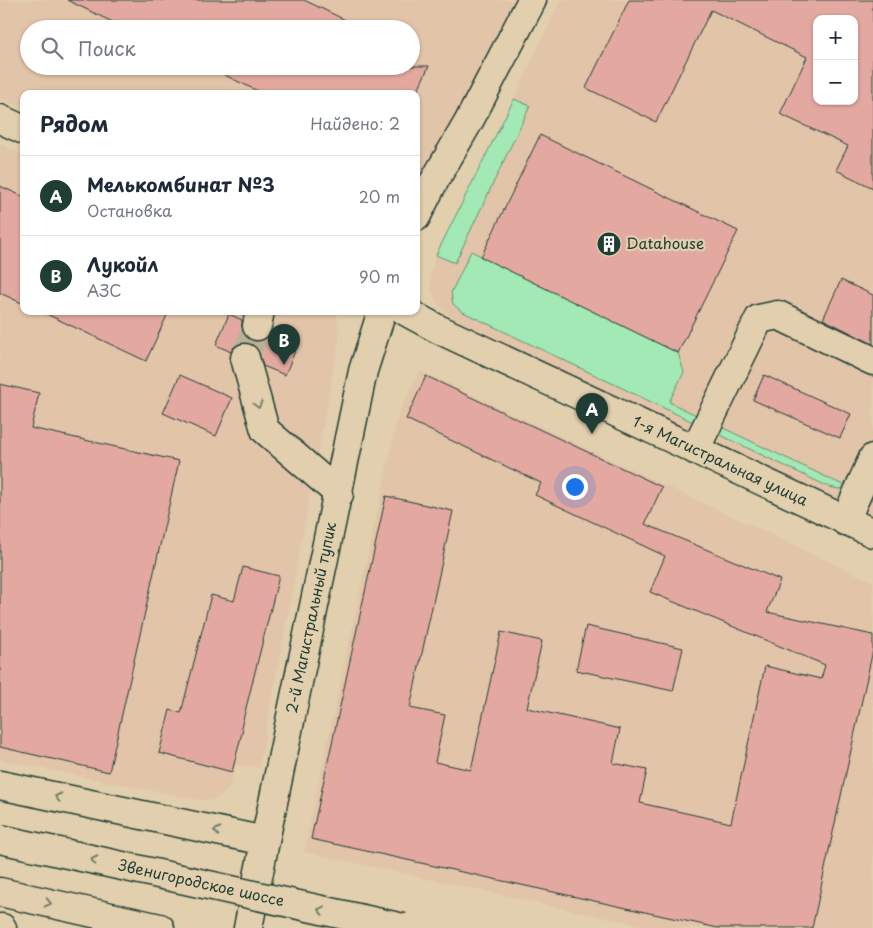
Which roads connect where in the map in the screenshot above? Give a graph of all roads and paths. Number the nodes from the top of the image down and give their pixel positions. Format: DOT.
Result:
graph roads {
  1 [pos="532,0"];
  2 [pos="0,119"];
  3 [pos="20,128"];
  4 [pos="420,209"];
  5 [pos="381,315"];
  6 [pos="412,315"];
  7 [pos="245,358"];
  8 [pos="873,361"];
  9 [pos="695,450"];
  10 [pos="873,458"];
  11 [pos="339,494"];
  12 [pos="845,521"];
  13 [pos="873,533"];
  14 [pos="0,785"];
  15 [pos="0,839"];
  16 [pos="265,841"];
  17 [pos="0,892"];
  18 [pos="160,928"];
  19 [pos="248,928"];
  20 [pos="402,928"];
  1 -- 4 [label="street"];
  2 -- 3 [label="street"];
  5 -- 11 [label="street, 2-й Магистральный тупик"];
  6 -- 9 [label="street, 1-я Магистральная улица"];
  7 -- 11 [label="street, one-way"];
  8 -- 9 [label="street"];
  9 -- 12 [label="street, 1-я Магистральная улица"];
  10 -- 12 [label="street"];
  11 -- 16 [label="street, 2-й Магистральный тупик"];
  12 -- 13 [label="street, 1-я Магистральная улица"];
  16 -- 14 [label="street, one-way"];
  20 -- 15 [label="street, Звенигородское шоссе, one-way, bridge"];
  16 -- 19 [label="street, 2-й Магистральный тупик"];
  17 -- 18 [label="street, one-way"];
}
